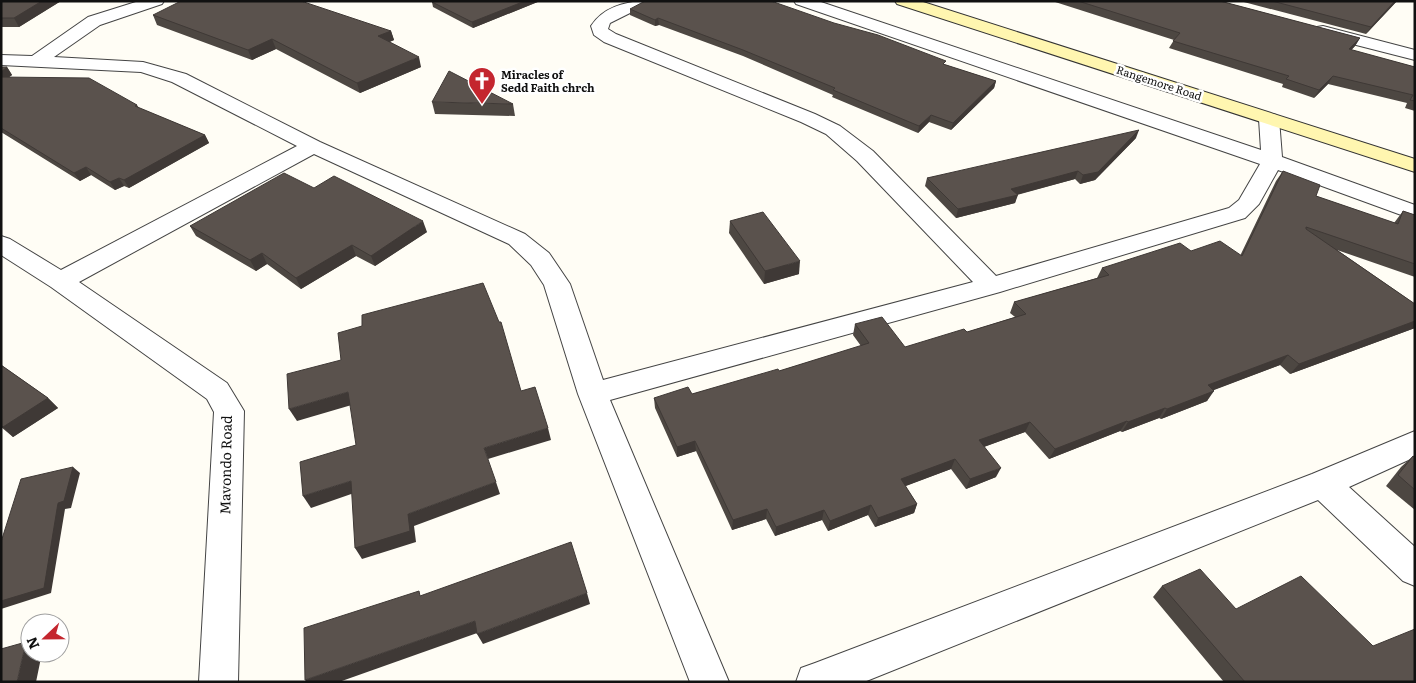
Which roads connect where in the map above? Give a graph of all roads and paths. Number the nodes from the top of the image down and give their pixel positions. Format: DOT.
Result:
graph roads {
  1 [pos="156,1"];
  2 [pos="642,1"];
  3 [pos="802,1"];
  4 [pos="903,1"];
  5 [pos="1309,27"];
  6 [pos="1415,55"];
  7 [pos="1,60"];
  8 [pos="37,61"];
  9 [pos="1268,118"];
  10 [pos="314,146"];
  11 [pos="1272,161"];
  12 [pos="1415,166"];
  13 [pos="1415,213"];
  14 [pos="1,244"];
  15 [pos="60,281"];
  16 [pos="991,286"];
  17 [pos="593,394"];
  18 [pos="1415,443"];
  19 [pos="1323,484"];
  20 [pos="1415,570"];
  21 [pos="218,682"];
  22 [pos="710,682"];
  23 [pos="815,682"];
  1 -- 8 [label="street"];
  2 -- 16 [label="street"];
  3 -- 11 [label="street"];
  4 -- 9 [label="street, Rangemore Road"];
  5 -- 6 [label="street"];
  7 -- 8 [label="street"];
  8 -- 10 [label="street"];
  9 -- 11 [label="street"];
  9 -- 12 [label="street, Rangemore Road"];
  10 -- 15 [label="street"];
  10 -- 17 [label="street"];
  11 -- 13 [label="street"];
  11 -- 16 [label="street"];
  14 -- 15 [label="street, Mavondo Road"];
  15 -- 21 [label="street, Mavondo Road"];
  16 -- 17 [label="street"];
  17 -- 22 [label="street"];
  18 -- 19 [label="street"];
  19 -- 20 [label="street"];
  19 -- 23 [label="street"];
}
